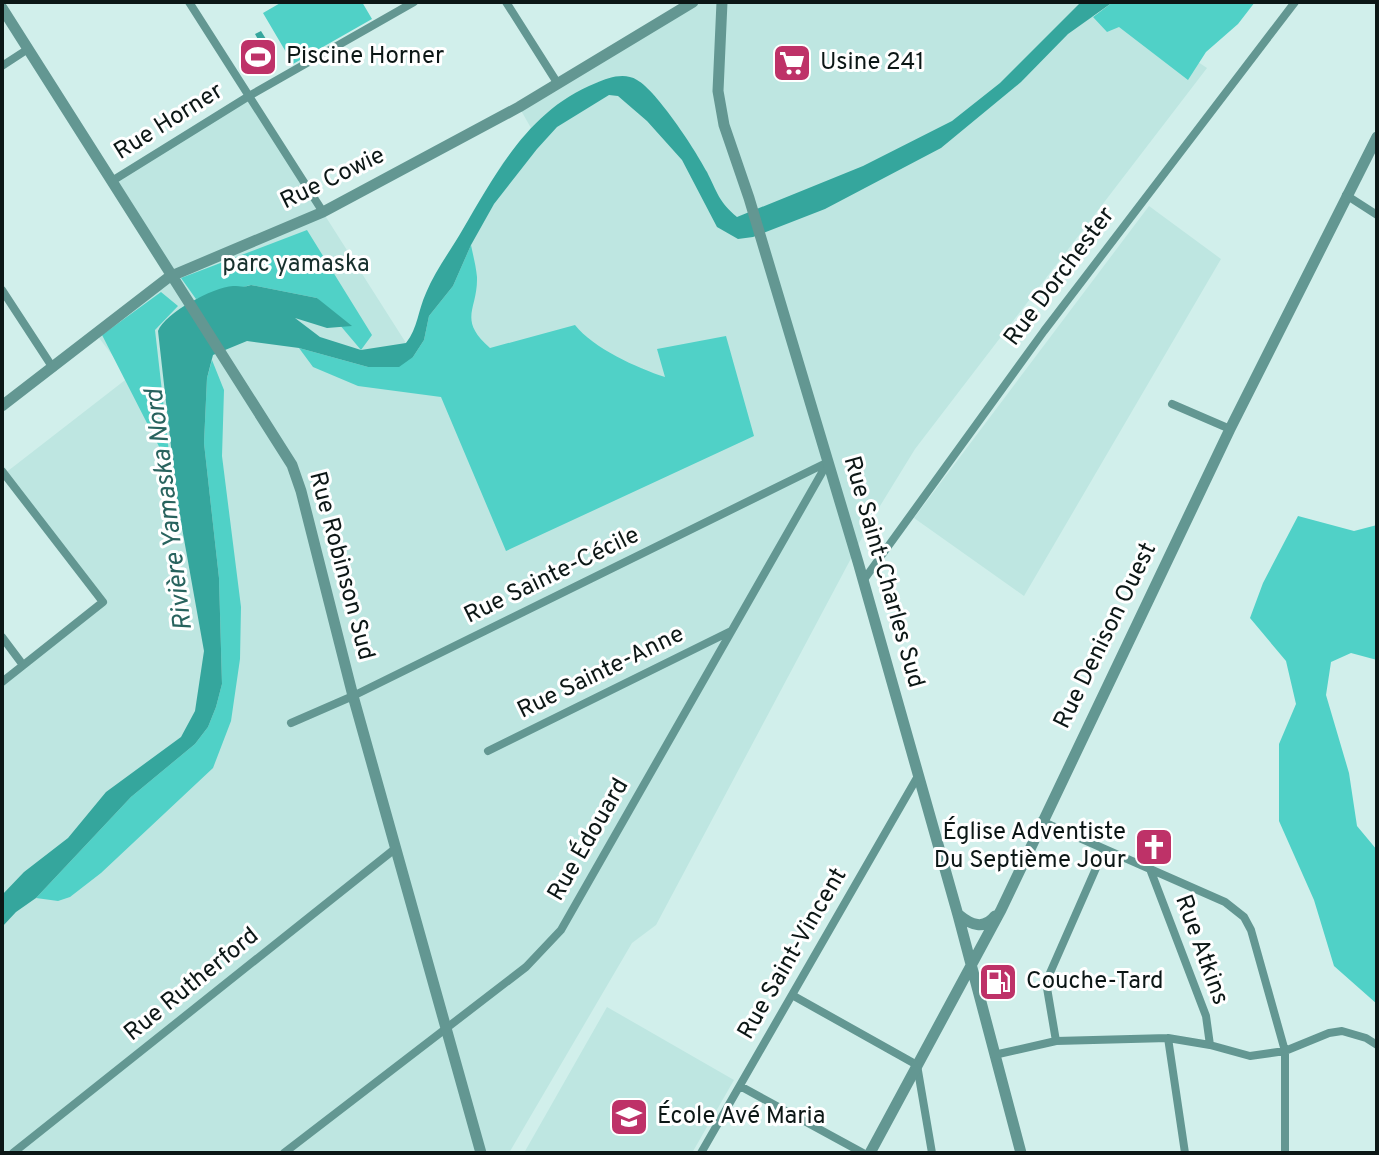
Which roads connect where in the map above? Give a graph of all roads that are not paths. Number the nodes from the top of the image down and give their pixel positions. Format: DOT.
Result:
graph roads {
  1 [pos="189,2"];
  2 [pos="414,2"];
  3 [pos="506,2"];
  4 [pos="693,2"];
  5 [pos="722,2"];
  6 [pos="1295,2"];
  7 [pos="2,8"];
  8 [pos="28,49"];
  9 [pos="2,66"];
  10 [pos="558,84"];
  11 [pos="249,96"];
  12 [pos="1377,137"];
  13 [pos="112,181"];
  14 [pos="1346,195"];
  15 [pos="323,212"];
  16 [pos="1377,215"];
  17 [pos="175,280"];
  18 [pos="2,290"];
  19 [pos="53,368"];
  20 [pos="1172,404"];
  21 [pos="2,406"];
  22 [pos="1230,429"];
  23 [pos="829,461"];
  24 [pos="2,471"];
  25 [pos="863,581"];
  26 [pos="732,630"];
  27 [pos="2,637"];
  28 [pos="23,665"];
  29 [pos="2,682"];
  30 [pos="353,696"];
  31 [pos="291,723"];
  32 [pos="488,751"];
  33 [pos="918,775"];
  34 [pos="1041,821"];
  35 [pos="396,848"];
  36 [pos="1104,850"];
  37 [pos="1150,869"];
  38 [pos="1001,910"];
  39 [pos="958,915"];
  40 [pos="971,966"];
  41 [pos="792,995"];
  42 [pos="446,1027"];
  43 [pos="1168,1038"];
  44 [pos="1056,1041"];
  45 [pos="1210,1045"];
  46 [pos="1377,1045"];
  47 [pos="1285,1051"];
  48 [pos="994,1055"];
  49 [pos="917,1065"];
  50 [pos="740,1086"];
  51 [pos="13,1153"];
  52 [pos="284,1153"];
  53 [pos="481,1153"];
  54 [pos="701,1153"];
  55 [pos="863,1153"];
  56 [pos="870,1153"];
  57 [pos="932,1153"];
  58 [pos="1021,1153"];
  59 [pos="1185,1153"];
  60 [pos="1285,1153"];
  1 -- 11 [label="street"];
  2 -- 11 [label="street, Rue Horner"];
  3 -- 10 [label="street"];
  4 -- 10 [label="street, Rue Cowie"];
  5 -- 23 [label="street, Rue Saint-Charles Sud"];
  6 -- 25 [label="street, Rue Dorchester"];
  7 -- 8 [label="street, Rue Robinson Sud"];
  8 -- 9 [label="street"];
  8 -- 13 [label="street, Rue Robinson Sud"];
  10 -- 15 [label="street, Rue Cowie"];
  11 -- 13 [label="street, Rue Horner"];
  11 -- 15 [label="street"];
  12 -- 14 [label="street, Rue Denison Ouest"];
  13 -- 17 [label="street, Rue Robinson Sud"];
  14 -- 16 [label="street"];
  14 -- 22 [label="street, Rue Denison Ouest"];
  15 -- 17 [label="street, Rue Cowie"];
  17 -- 19 [label="street, Rue Cowie"];
  17 -- 30 [label="street, Rue Robinson Sud"];
  18 -- 19 [label="street"];
  19 -- 21 [label="street, Rue Cowie"];
  20 -- 22 [label="street"];
  22 -- 34 [label="street, Rue Denison Ouest"];
  23 -- 25 [label="street, Rue Saint-Charles Sud"];
  23 -- 26 [label="street, Rue Édouard"];
  23 -- 30 [label="street, Rue Sainte-Cécile"];
  24 -- 28 [label="street"];
  25 -- 33 [label="street, Rue Saint-Charles Sud"];
  26 -- 32 [label="street, Rue Sainte-Anne"];
  26 -- 42 [label="street, Rue Édouard"];
  27 -- 28 [label="street"];
  28 -- 29 [label="street"];
  30 -- 31 [label="street, Rue Sainte-Cécile"];
  30 -- 35 [label="street, Rue Robinson Sud"];
  33 -- 39 [label="street, Rue Saint-Charles Sud"];
  33 -- 41 [label="street, Rue Saint-Vincent"];
  34 -- 36 [label="street"];
  34 -- 38 [label="street, Rue Denison Ouest"];
  35 -- 42 [label="street, Rue Robinson Sud"];
  35 -- 51 [label="street, Rue Rutherford"];
  36 -- 37 [label="street"];
  36 -- 44 [label="street"];
  37 -- 45 [label="street, Rue Atkins"];
  37 -- 47 [label="street"];
  38 -- 39 [label="street"];
  38 -- 40 [label="street, Rue Denison Ouest"];
  39 -- 40 [label="street, Rue Saint-Charles Sud"];
  40 -- 48 [label="street, Rue Saint-Charles Sud"];
  40 -- 49 [label="street, Rue Denison Ouest"];
  41 -- 49 [label="street"];
  41 -- 50 [label="street, Rue Saint-Vincent"];
  42 -- 52 [label="street, Rue Édouard"];
  42 -- 53 [label="street, Rue Robinson Sud"];
  43 -- 44 [label="street"];
  43 -- 45 [label="street"];
  43 -- 59 [label="street"];
  44 -- 48 [label="street"];
  45 -- 47 [label="street"];
  46 -- 47 [label="street"];
  47 -- 60 [label="street"];
  48 -- 58 [label="street, Rue Saint-Charles Sud"];
  49 -- 56 [label="street, Rue Denison Ouest"];
  49 -- 57 [label="street"];
  50 -- 54 [label="street, Rue Saint-Vincent"];
  50 -- 55 [label="street"];
}
